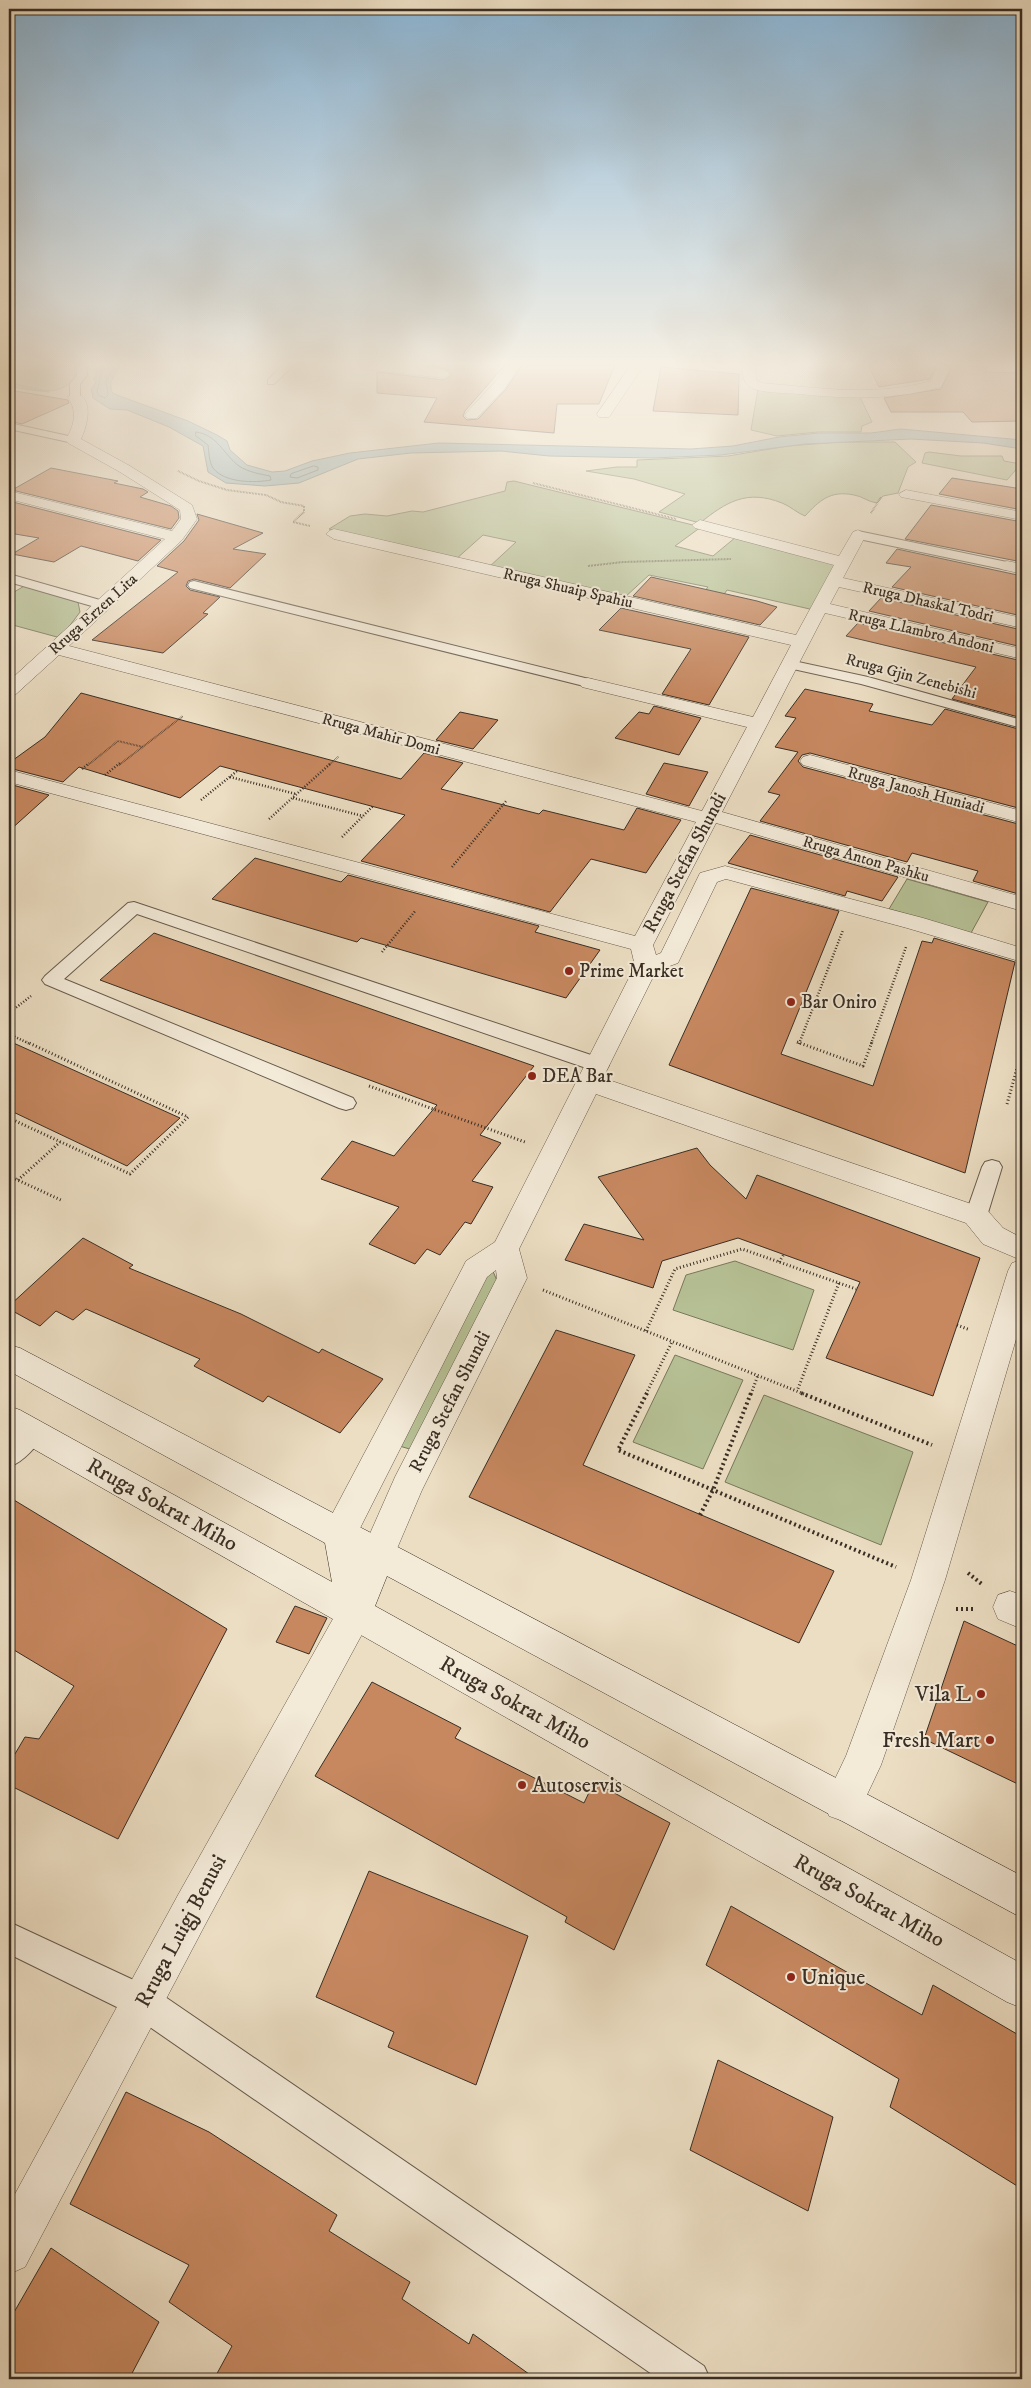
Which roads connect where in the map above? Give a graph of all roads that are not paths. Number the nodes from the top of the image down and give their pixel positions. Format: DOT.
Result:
graph roads {
  1 [pos="137,476"];
  2 [pos="906,494"];
  3 [pos="9,496"];
  4 [pos="1022,516"];
  5 [pos="700,525"];
  6 [pos="334,534"];
  7 [pos="858,535"];
  8 [pos="176,537"];
  9 [pos="843,562"];
  10 [pos="1015,568"];
  11 [pos="9,578"];
  12 [pos="833,581"];
  13 [pos="194,585"];
  14 [pos="102,605"];
  15 [pos="819,607"];
  16 [pos="1022,623"];
  17 [pos="802,642"];
  18 [pos="55,648"];
  19 [pos="1022,654"];
  20 [pos="790,664"];
  21 [pos="588,683"];
  22 [pos="9,691"];
  23 [pos="758,724"];
  24 [pos="1022,724"];
  25 [pos="810,761"];
  26 [pos="9,776"];
  27 [pos="708,817"];
  28 [pos="1022,817"];
  29 [pos="1022,904"];
  30 [pos="1022,954"];
  31 [pos="644,956"];
  32 [pos="594,1074"];
  33 [pos="346,1103"];
  34 [pos="992,1167"];
  35 [pos="976,1216"];
  36 [pos="1022,1250"];
  37 [pos="509,1263"];
  38 [pos="1022,1271"];
  39 [pos="9,1357"];
  40 [pos="16,1435"];
  41 [pos="340,1533"];
  42 [pos="378,1554"];
  43 [pos="355,1613"];
  44 [pos="843,1802"];
  45 [pos="1022,1898"];
  46 [pos="9,1938"];
  47 [pos="1022,1987"];
  48 [pos="143,2002"];
  49 [pos="9,2251"];
  50 [pos="691,2379"];
  1 -- 8 [label="street, Rruga Erzen Lita"];
  2 -- 4 [label="street"];
  3 -- 8 [label="street"];
  5 -- 9 [label="street"];
  6 -- 17 [label="street, Rruga Shuaip Spahiu"];
  7 -- 9 [label="street, Rruga Stefan Shundi"];
  7 -- 10 [label="lane"];
  8 -- 14 [label="street, Rruga Erzen Lita"];
  9 -- 12 [label="street, Rruga Stefan Shundi"];
  11 -- 14 [label="lane"];
  12 -- 15 [label="street, Rruga Stefan Shundi"];
  12 -- 16 [label="street, Rruga Dhaskal Todri"];
  13 -- 21 [label="lane"];
  14 -- 18 [label="street, Rruga Erzen Lita"];
  15 -- 17 [label="street, Rruga Stefan Shundi"];
  15 -- 19 [label="street, Rruga Llambro Andoni"];
  17 -- 20 [label="street, Rruga Stefan Shundi"];
  18 -- 22 [label="street, Rruga Erzen Lita"];
  18 -- 27 [label="street, Rruga Mahir Domi"];
  20 -- 23 [label="street, Rruga Stefan Shundi"];
  20 -- 24 [label="lane, Rruga Gjin Zenebishi"];
  21 -- 23 [label="street"];
  23 -- 27 [label="street, Rruga Stefan Shundi"];
  25 -- 28 [label="street, Rruga Janosh Huniadi"];
  26 -- 31 [label="street"];
  27 -- 29 [label="street, Rruga Anton Pashku"];
  27 -- 31 [label="street, Rruga Stefan Shundi"];
  30 -- 31 [label="street"];
  31 -- 32 [label="street, Rruga Stefan Shundi"];
  32 -- 33 [label="lane"];
  32 -- 35 [label="street"];
  32 -- 37 [label="street, Rruga Stefan Shundi"];
  34 -- 35 [label="lane"];
  35 -- 36 [label="street"];
  37 -- 41 [label="street, Rruga Stefan Shundi"];
  37 -- 42 [label="street, Rruga Stefan Shundi"];
  38 -- 44 [label="street"];
  39 -- 41 [label="street"];
  40 -- 43 [label="street, Rruga Sokrat Miho"];
  41 -- 42 [label="street"];
  41 -- 43 [label="street"];
  42 -- 43 [label="street, Rruga Stefan Shundi"];
  42 -- 44 [label="street"];
  43 -- 47 [label="street, Rruga Sokrat Miho"];
  43 -- 48 [label="street, Rruga Luigj Benusi"];
  44 -- 45 [label="street"];
  46 -- 48 [label="lane"];
  48 -- 49 [label="street, Rruga Luigj Benusi"];
  48 -- 50 [label="lane"];
}
